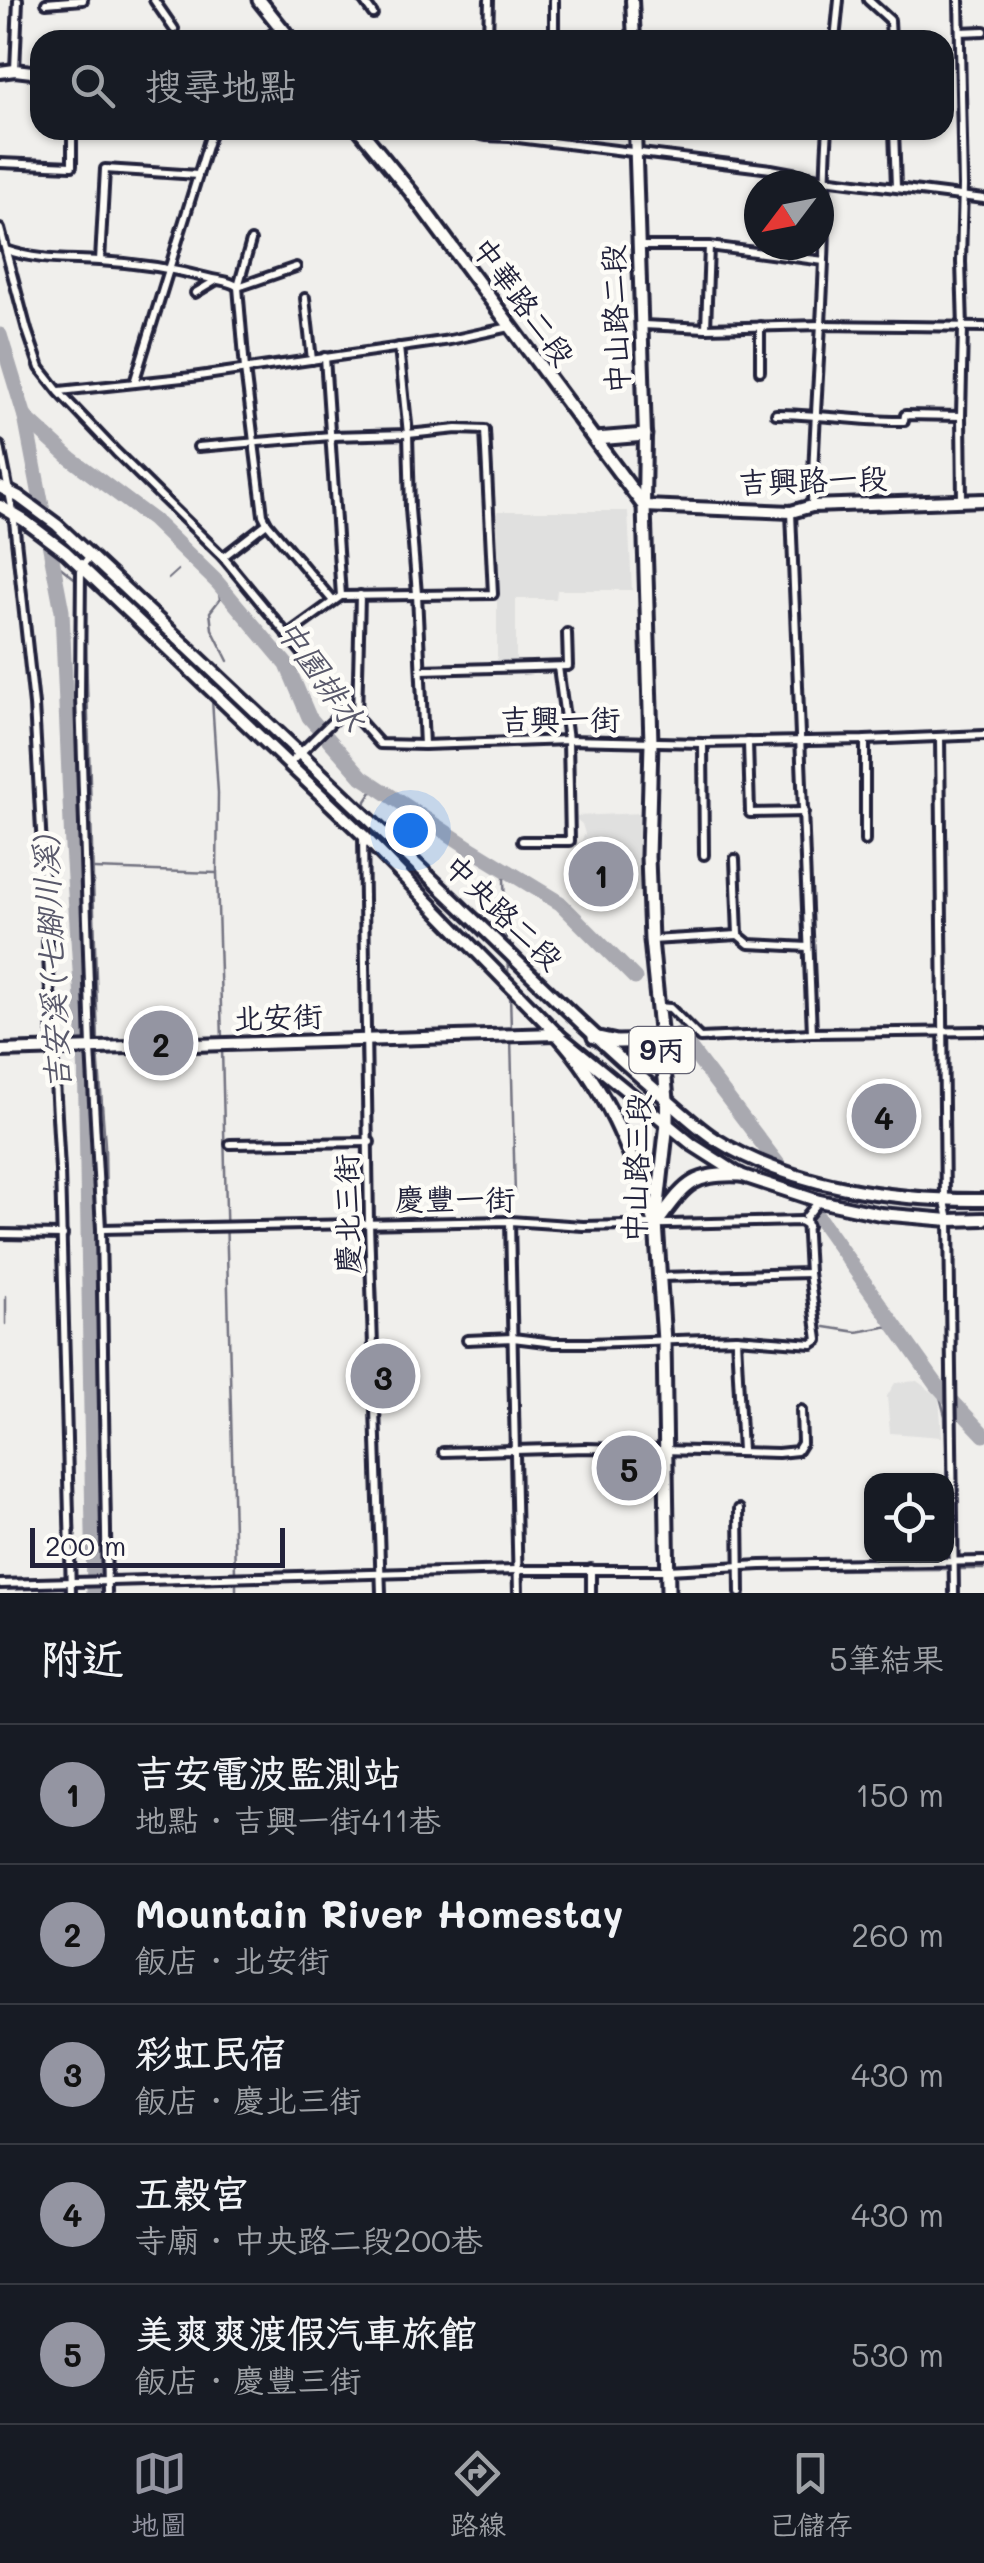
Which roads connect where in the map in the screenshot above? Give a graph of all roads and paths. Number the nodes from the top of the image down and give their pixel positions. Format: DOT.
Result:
graph roads {
  1 [pos="18,0"];
  2 [pos="84,0"];
  3 [pos="154,0"];
  4 [pos="259,0"];
  5 [pos="363,0"];
  6 [pos="489,0"];
  7 [pos="554,0"];
  8 [pos="632,0"];
  9 [pos="839,0"];
  10 [pos="868,0"];
  11 [pos="959,0"];
  12 [pos="46,3"];
  13 [pos="373,14"];
  14 [pos="281,28"];
  15 [pos="174,29"];
  16 [pos="278,30"];
  17 [pos="488,30"];
  18 [pos="554,30"];
  19 [pos="634,30"];
  20 [pos="836,30"];
  21 [pos="890,30"];
  22 [pos="960,32"];
  23 [pos="984,32"];
  24 [pos="15,70"];
  25 [pos="0,72"];
  26 [pos="30,72"];
  27 [pos="72,140"];
  28 [pos="209,140"];
  29 [pos="369,140"];
  30 [pos="532,140"];
  31 [pos="635,140"];
  32 [pos="827,140"];
  33 [pos="894,140"];
  34 [pos="635,154"];
  35 [pos="0,163"];
  36 [pos="776,170"];
  37 [pos="825,170"];
  38 [pos="198,175"];
  39 [pos="834,180"];
  40 [pos="896,187"];
  41 [pos="962,194"];
  42 [pos="984,199"];
  43 [pos="0,228"];
  44 [pos="251,241"];
  45 [pos="640,246"];
  46 [pos="709,246"];
  47 [pos="4,249"];
  48 [pos="100,261"];
  49 [pos="824,261"];
  50 [pos="296,267"];
  51 [pos="170,268"];
  52 [pos="215,280"];
  53 [pos="238,286"];
  54 [pos="195,294"];
  55 [pos="305,298"];
  56 [pos="641,325"];
  57 [pos="821,325"];
  58 [pos="760,326"];
  59 [pos="510,327"];
  60 [pos="984,327"];
  61 [pos="706,328"];
  62 [pos="963,328"];
  63 [pos="399,348"];
  64 [pos="326,357"];
  65 [pos="312,360"];
  66 [pos="245,369"];
  67 [pos="760,371"];
  68 [pos="134,382"];
  69 [pos="59,392"];
  70 [pos="776,414"];
  71 [pos="814,414"];
  72 [pos="960,416"];
  73 [pos="408,434"];
  74 [pos="645,435"];
  75 [pos="332,436"];
  76 [pos="596,439"];
  77 [pos="255,442"];
  78 [pos="0,446"];
  79 [pos="198,447"];
  80 [pos="10,492"];
  81 [pos="962,500"];
  82 [pos="984,500"];
  83 [pos="0,506"];
  84 [pos="644,506"];
  85 [pos="812,506"];
  86 [pos="13,512"];
  87 [pos="791,512"];
  88 [pos="267,523"];
  89 [pos="90,556"];
  90 [pos="223,557"];
  91 [pos="81,567"];
  92 [pos="417,594"];
  93 [pos="360,595"];
  94 [pos="341,596"];
  95 [pos="333,601"];
  96 [pos="567,634"];
  97 [pos="287,636"];
  98 [pos="558,667"];
  99 [pos="421,670"];
  100 [pos="346,708"];
  101 [pos="356,718"];
  102 [pos="984,735"];
  103 [pos="940,737"];
  104 [pos="568,740"];
  105 [pos="802,740"];
  106 [pos="865,740"];
  107 [pos="748,742"];
  108 [pos="652,743"];
  109 [pos="703,743"];
  110 [pos="424,745"];
  111 [pos="300,752"];
  112 [pos="289,764"];
  113 [pos="804,812"];
  114 [pos="363,835"];
  115 [pos="522,841"];
  116 [pos="865,842"];
  117 [pos="704,855"];
  118 [pos="735,858"];
  119 [pos="738,935"];
  120 [pos="651,940"];
  121 [pos="808,947"];
  122 [pos="658,1007"];
  123 [pos="944,1032"];
  124 [pos="984,1032"];
  125 [pos="812,1033"];
  126 [pos="557,1034"];
  127 [pos="594,1037"];
  128 [pos="366,1041"];
  129 [pos="662,1041"];
  130 [pos="86,1049"];
  131 [pos="56,1050"];
  132 [pos="0,1051"];
  133 [pos="667,1100"];
  134 [pos="667,1123"];
  135 [pos="370,1142"];
  136 [pos="230,1144"];
  137 [pos="740,1174"];
  138 [pos="984,1200"];
  139 [pos="820,1201"];
  140 [pos="947,1210"];
  141 [pos="984,1219"];
  142 [pos="510,1221"];
  143 [pos="369,1223"];
  144 [pos="656,1223"];
  145 [pos="808,1226"];
  146 [pos="101,1229"];
  147 [pos="0,1234"];
  148 [pos="62,1235"];
  149 [pos="809,1273"];
  150 [pos="660,1277"];
  151 [pos="513,1338"];
  152 [pos="736,1338"];
  153 [pos="468,1340"];
  154 [pos="664,1341"];
  155 [pos="802,1410"];
  156 [pos="514,1448"];
  157 [pos="665,1450"];
  158 [pos="742,1451"];
  159 [pos="443,1452"];
  160 [pos="952,1473"];
  161 [pos="739,1509"];
  162 [pos="984,1561"];
  163 [pos="954,1562"];
  164 [pos="900,1563"];
  165 [pos="954,1563"];
  166 [pos="739,1566"];
  167 [pos="591,1569"];
  168 [pos="517,1570"];
  169 [pos="668,1570"];
  170 [pos="380,1575"];
  171 [pos="107,1582"];
  172 [pos="0,1584"];
  173 [pos="71,1584"];
  174 [pos="71,1593"];
  175 [pos="107,1593"];
  176 [pos="380,1593"];
  177 [pos="518,1593"];
  178 [pos="591,1593"];
  179 [pos="668,1593"];
  180 [pos="740,1593"];
  181 [pos="954,1593"];
  1 -- 24 [label="street"];
  2 -- 12 [label="street"];
  3 -- 15 [label="street"];
  4 -- 14 [label="main road"];
  5 -- 13 [label="street"];
  6 -- 17 [label="street"];
  7 -- 18 [label="street"];
  8 -- 19 [label="street"];
  9 -- 20 [label="street"];
  10 -- 21 [label="street"];
  11 -- 22 [label="street"];
  14 -- 16 [label="street"];
  22 -- 23 [label="street"];
  22 -- 41 [label="street"];
  24 -- 25 [label="street"];
  24 -- 26 [label="street"];
  27 -- 35 [label="street"];
  28 -- 38 [label="street"];
  29 -- 59 [label="main road, 中華路二段"];
  30 -- 34 [label="street"];
  31 -- 34 [label="street, 中山路二段"];
  32 -- 37 [label="street"];
  33 -- 40 [label="street"];
  34 -- 36 [label="street"];
  34 -- 45 [label="street, 中山路二段"];
  38 -- 48 [label="street"];
  38 -- 51 [label="street"];
  39 -- 40 [label="street"];
  40 -- 41 [label="street"];
  41 -- 42 [label="street"];
  41 -- 62 [label="street"];
  43 -- 47 [label="street, 吉興一街"];
  44 -- 53 [label="street"];
  45 -- 46 [label="street"];
  45 -- 56 [label="street, 中山路二段"];
  46 -- 49 [label="street"];
  46 -- 61 [label="street"];
  47 -- 48 [label="street"];
  47 -- 69 [label="street, 吉興一街"];
  48 -- 51 [label="street"];
  49 -- 57 [label="street"];
  50 -- 53 [label="street"];
  51 -- 52 [label="street"];
  51 -- 68 [label="street"];
  52 -- 53 [label="street"];
  52 -- 54 [label="street"];
  53 -- 66 [label="street"];
  55 -- 65 [label="street"];
  56 -- 61 [label="street"];
  56 -- 74 [label="street, 中山路二段"];
  57 -- 58 [label="street"];
  57 -- 62 [label="street"];
  57 -- 71 [label="street"];
  58 -- 61 [label="street"];
  58 -- 67 [label="street"];
  59 -- 63 [label="street"];
  59 -- 76 [label="main road, 中華路二段"];
  60 -- 62 [label="street"];
  62 -- 72 [label="street"];
  63 -- 64 [label="street"];
  63 -- 73 [label="street"];
  64 -- 65 [label="street"];
  64 -- 75 [label="street"];
  65 -- 66 [label="street"];
  66 -- 68 [label="street"];
  66 -- 77 [label="street"];
  68 -- 69 [label="street"];
  69 -- 90 [label="street, 吉興一街"];
  70 -- 71 [label="street"];
  71 -- 72 [label="street"];
  71 -- 85 [label="street"];
  72 -- 81 [label="street"];
  73 -- 75 [label="street"];
  73 -- 92 [label="street"];
  73 -- 92 [label="street"];
  74 -- 76 [label="main road"];
  74 -- 84 [label="street, 中山路二段"];
  75 -- 77 [label="street"];
  75 -- 94 [label="street"];
  76 -- 84 [label="main road, 中華路二段"];
  77 -- 79 [label="street"];
  77 -- 88 [label="street"];
  78 -- 80 [label="street"];
  80 -- 86 [label="street"];
  80 -- 89 [label="street, 中央路二段"];
  81 -- 82 [label="street, 吉興路一段"];
  81 -- 85 [label="street, 吉興路一段"];
  83 -- 86 [label="street, 中央路二段"];
  84 -- 87 [label="street, 吉興路一段"];
  84 -- 108 [label="main road, 中山路三段 / 9丙"];
  85 -- 87 [label="street, 吉興路一段"];
  86 -- 91 [label="street, 中央路二段"];
  86 -- 131 [label="street"];
  87 -- 105 [label="street"];
  88 -- 90 [label="street"];
  88 -- 95 [label="street"];
  89 -- 91 [label="street"];
  89 -- 111 [label="street, 中央路二段"];
  90 -- 97 [label="street, 吉興一街"];
  91 -- 112 [label="street, 中央路二段"];
  91 -- 130 [label="street"];
  92 -- 93 [label="street"];
  92 -- 99 [label="street"];
  93 -- 94 [label="street"];
  93 -- 101 [label="street"];
  94 -- 95 [label="street"];
  95 -- 97 [label="street"];
  96 -- 98 [label="street"];
  97 -- 100 [label="street, 吉興一街"];
  98 -- 99 [label="street"];
  98 -- 104 [label="street"];
  99 -- 110 [label="street"];
  100 -- 101 [label="street, 吉興一街"];
  100 -- 111 [label="street"];
  101 -- 110 [label="street, 吉興一街"];
  102 -- 103 [label="street, 吉興一街"];
  103 -- 106 [label="street, 吉興一街"];
  103 -- 123 [label="street"];
  104 -- 108 [label="street, 吉興一街"];
  104 -- 110 [label="street, 吉興一街"];
  104 -- 115 [label="street"];
  105 -- 106 [label="street, 吉興一街"];
  105 -- 107 [label="street, 吉興一街"];
  105 -- 113 [label="street"];
  106 -- 116 [label="street"];
  107 -- 109 [label="street, 吉興一街"];
  107 -- 113 [label="street"];
  108 -- 109 [label="street, 吉興一街"];
  108 -- 120 [label="main road, 中山路三段 / 9丙"];
  109 -- 117 [label="street"];
  111 -- 112 [label="street"];
  111 -- 127 [label="street, 中央路二段"];
  112 -- 114 [label="street, 中央路二段"];
  113 -- 121 [label="street"];
  114 -- 126 [label="street, 中央路二段"];
  114 -- 128 [label="street, 慶北三街"];
  118 -- 119 [label="street"];
  119 -- 120 [label="street"];
  119 -- 121 [label="street"];
  120 -- 122 [label="main road, 中山路三段 / 9丙"];
  121 -- 125 [label="street"];
  122 -- 125 [label="street"];
  122 -- 129 [label="main road, 中山路三段 / 9丙"];
  123 -- 124 [label="street"];
  123 -- 125 [label="street"];
  123 -- 140 [label="street"];
  126 -- 128 [label="street, 北安街"];
  126 -- 134 [label="street, 中央路二段"];
  126 -- 144 [label="main road"];
  127 -- 129 [label="main road"];
  127 -- 133 [label="street, 中央路二段"];
  128 -- 130 [label="street, 北安街"];
  128 -- 135 [label="street, 慶北三街"];
  129 -- 133 [label="main road, 中山路三段 / 9丙"];
  130 -- 131 [label="street, 北安街"];
  130 -- 146 [label="street"];
  131 -- 132 [label="street, 北安街"];
  131 -- 148 [label="street"];
  133 -- 134 [label="main road, 中山路三段 / 9丙"];
  133 -- 140 [label="street, 中央路二段"];
  134 -- 137 [label="street, 中央路二段"];
  134 -- 144 [label="main road, 中山路三段 / 9丙"];
  135 -- 136 [label="street"];
  135 -- 143 [label="street, 慶北三街"];
  137 -- 139 [label="street, 中央路二段"];
  137 -- 144 [label="main road"];
  138 -- 140 [label="street, 中央路二段"];
  139 -- 140 [label="street, 中央路二段"];
  139 -- 145 [label="street"];
  140 -- 141 [label="street, 中央路二段"];
  140 -- 160 [label="street"];
  142 -- 143 [label="street, 慶豐一街"];
  142 -- 144 [label="street, 慶豐一街"];
  142 -- 151 [label="street"];
  143 -- 146 [label="street, 慶豐一街"];
  143 -- 170 [label="street, 慶北三街"];
  144 -- 145 [label="street, 慶豐一街"];
  144 -- 150 [label="main road, 中山路三段 / 9丙"];
  145 -- 149 [label="street"];
  146 -- 171 [label="street"];
  147 -- 148 [label="street"];
  148 -- 173 [label="street"];
  149 -- 150 [label="street"];
  149 -- 152 [label="street"];
  150 -- 154 [label="main road, 中山路三段 / 9丙"];
  151 -- 153 [label="street"];
  151 -- 154 [label="street"];
  151 -- 156 [label="street"];
  152 -- 154 [label="street"];
  152 -- 158 [label="street"];
  154 -- 157 [label="main road, 中山路三段 / 9丙"];
  155 -- 158 [label="street"];
  156 -- 157 [label="street"];
  156 -- 159 [label="street"];
  156 -- 168 [label="street"];
  157 -- 158 [label="street"];
  157 -- 169 [label="main road, 中山路三段 / 9丙"];
  161 -- 166 [label="street"];
  162 -- 163 [label="street"];
  164 -- 166 [label="street"];
  165 -- 181 [label="street"];
  166 -- 169 [label="street"];
  166 -- 180 [label="street"];
  167 -- 168 [label="street"];
  167 -- 169 [label="street"];
  167 -- 178 [label="street"];
  168 -- 170 [label="street"];
  168 -- 177 [label="street"];
  169 -- 179 [label="main road, 中山路三段 / 9丙"];
  170 -- 171 [label="street"];
  170 -- 176 [label="street, 慶北三街"];
  171 -- 173 [label="street"];
  171 -- 175 [label="street"];
  172 -- 173 [label="street"];
  173 -- 174 [label="street"];
}
